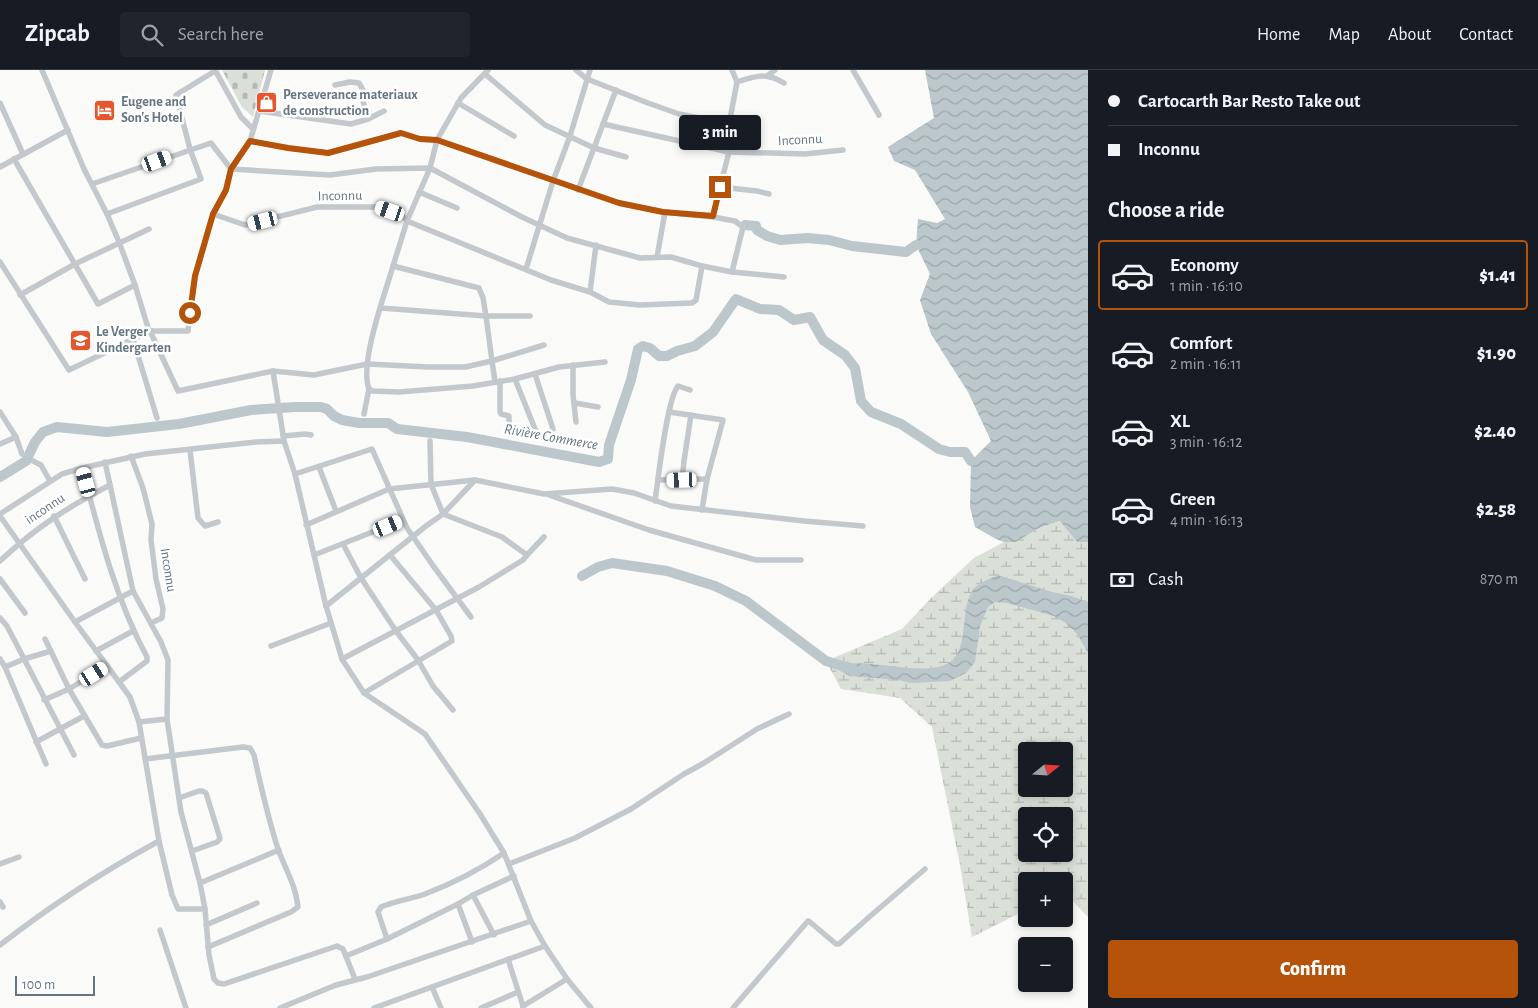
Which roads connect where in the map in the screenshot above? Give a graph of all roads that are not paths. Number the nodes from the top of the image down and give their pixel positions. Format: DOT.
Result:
graph roads {
  1 [pos="50,70"];
  2 [pos="215,70"];
  3 [pos="271,70"];
  4 [pos="576,70"];
  5 [pos="590,70"];
  6 [pos="732,70"];
  7 [pos="775,70"];
  8 [pos="853,70"];
  9 [pos="43,71"];
  10 [pos="486,72"];
  11 [pos="767,76"];
  12 [pos="587,79"];
  13 [pos="737,82"];
  14 [pos="784,83"];
  15 [pos="335,85"];
  16 [pos="616,90"];
  17 [pos="0,103"];
  18 [pos="458,103"];
  19 [pos="259,111"];
  20 [pos="384,111"];
  21 [pos="879,114"];
  22 [pos="368,119"];
  23 [pos="603,124"];
  24 [pos="730,124"];
  25 [pos="252,128"];
  26 [pos="68,130"];
  27 [pos="514,136"];
  28 [pos="570,136"];
  29 [pos="437,140"];
  30 [pos="250,141"];
  31 [pos="594,148"];
  32 [pos="190,149"];
  33 [pos="843,150"];
  34 [pos="726,152"];
  35 [pos="23,154"];
  36 [pos="626,157"];
  37 [pos="14,159"];
  38 [pos="0,167"];
  39 [pos="430,168"];
  40 [pos="231,169"];
  41 [pos="553,181"];
  42 [pos="92,184"];
  43 [pos="720,187"];
  44 [pos="578,190"];
  45 [pos="419,192"];
  46 [pos="769,194"];
  47 [pos="457,208"];
  48 [pos="665,212"];
  49 [pos="107,214"];
  50 [pos="213,214"];
  51 [pos="713,216"];
  52 [pos="408,221"];
  53 [pos="540,223"];
  54 [pos="149,229"];
  55 [pos="119,242"];
  56 [pos="596,245"];
  57 [pos="657,257"];
  58 [pos="0,262"];
  59 [pos="75,264"];
  60 [pos="393,266"];
  61 [pos="702,266"];
  62 [pos="526,269"];
  63 [pos="732,272"];
  64 [pos="784,277"];
  65 [pos="135,284"];
  66 [pos="590,292"];
  67 [pos="20,294"];
  68 [pos="381,308"];
  69 [pos="486,316"];
  70 [pos="530,316"];
  71 [pos="150,331"];
  72 [pos="133,339"];
  73 [pos="544,345"];
  74 [pos="492,361"];
  75 [pos="605,362"];
  76 [pos="369,364"];
  77 [pos="572,365"];
  78 [pos="273,372"];
  79 [pos="534,374"];
  80 [pos="515,379"];
  81 [pos="498,382"];
  82 [pos="369,389"];
  83 [pos="690,390"];
  84 [pos="575,403"];
  85 [pos="598,408"];
  86 [pos="0,412"];
  87 [pos="669,412"];
  88 [pos="364,414"];
  89 [pos="691,415"];
  90 [pos="156,418"];
  91 [pos="576,422"];
  92 [pos="553,429"];
  93 [pos="510,431"];
  94 [pos="537,434"];
  95 [pos="311,435"];
  96 [pos="16,437"];
  97 [pos="283,439"];
  98 [pos="430,441"];
  99 [pos="0,444"];
  100 [pos="190,450"];
  101 [pos="22,454"];
  102 [pos="131,456"];
  103 [pos="33,461"];
  104 [pos="105,462"];
  105 [pos="319,467"];
  106 [pos="82,468"];
  107 [pos="295,474"];
  108 [pos="707,479"];
  109 [pos="476,480"];
  110 [pos="658,480"];
  111 [pos="682,480"];
  112 [pos="50,481"];
  113 [pos="431,484"];
  114 [pos="110,485"];
  115 [pos="389,489"];
  116 [pos="544,494"];
  117 [pos="90,496"];
  118 [pos="655,502"];
  119 [pos="702,510"];
  120 [pos="336,511"];
  121 [pos="443,514"];
  122 [pos="0,515"];
  123 [pos="54,516"];
  124 [pos="403,520"];
  125 [pos="218,522"];
  126 [pos="306,525"];
  127 [pos="864,526"];
  128 [pos="412,536"];
  129 [pos="544,538"];
  130 [pos="20,542"];
  131 [pos="343,544"];
  132 [pos="314,555"];
  133 [pos="390,555"];
  134 [pos="527,555"];
  135 [pos="801,560"];
  136 [pos="0,561"];
  137 [pos="361,578"];
  138 [pos="0,579"];
  139 [pos="86,579"];
  140 [pos="133,591"];
  141 [pos="120,598"];
  142 [pos="457,598"];
  143 [pos="326,606"];
  144 [pos="436,610"];
  145 [pos="25,613"];
  146 [pos="0,618"];
  147 [pos="472,618"];
  148 [pos="75,622"];
  149 [pos="151,623"];
  150 [pos="331,623"];
  151 [pos="133,631"];
  152 [pos="396,631"];
  153 [pos="45,639"];
  154 [pos="271,646"];
  155 [pos="51,651"];
  156 [pos="96,651"];
  157 [pos="0,659"];
  158 [pos="24,659"];
  159 [pos="342,659"];
  160 [pos="418,660"];
  161 [pos="107,666"];
  162 [pos="5,668"];
  163 [pos="119,682"];
  164 [pos="69,689"];
  165 [pos="364,693"];
  166 [pos="44,700"];
  167 [pos="453,710"];
  168 [pos="789,714"];
  169 [pos="84,716"];
  170 [pos="167,719"];
  171 [pos="139,722"];
  172 [pos="59,729"];
  173 [pos="141,738"];
  174 [pos="36,742"];
  175 [pos="74,755"];
  176 [pos="172,755"];
  177 [pos="145,758"];
  178 [pos="46,764"];
  179 [pos="179,798"];
  180 [pos="159,842"];
  181 [pos="192,850"];
  182 [pos="279,850"];
  183 [pos="504,854"];
  184 [pos="19,857"];
  185 [pos="0,864"];
  186 [pos="509,864"];
  187 [pos="925,869"];
  188 [pos="514,876"];
  189 [pos="200,883"];
  190 [pos="473,895"];
  191 [pos="257,903"];
  192 [pos="458,904"];
  193 [pos="205,909"];
  194 [pos="531,922"];
  195 [pos="206,925"];
  196 [pos="160,930"];
  197 [pos="494,935"];
  198 [pos="387,939"];
  199 [pos="472,942"];
  200 [pos="0,944"];
  201 [pos="545,946"];
  202 [pos="208,947"];
  203 [pos="346,956"];
  204 [pos="508,959"];
  205 [pos="356,979"];
  206 [pos="567,979"];
  207 [pos="432,987"];
  208 [pos="518,992"];
  209 [pos="295,1005"];
  210 [pos="382,1006"];
  211 [pos="523,1007"];
  212 [pos="186,1008"];
  213 [pos="280,1008"];
  214 [pos="374,1008"];
  215 [pos="441,1008"];
  216 [pos="481,1008"];
  217 [pos="590,1008"];
  218 [pos="733,1008"];
  1 -- 9 [label="street"];
  2 -- 25 [label="street"];
  2 -- 32 [label="street"];
  3 -- 19 [label="street"];
  4 -- 12 [label="street"];
  5 -- 12 [label="street"];
  6 -- 13 [label="street"];
  7 -- 11 [label="street"];
  8 -- 21 [label="street"];
  9 -- 26 [label="street"];
  10 -- 18 [label="street"];
  10 -- 28 [label="street"];
  11 -- 13 [label="street"];
  11 -- 14 [label="street"];
  12 -- 16 [label="street"];
  12 -- 28 [label="street"];
  13 -- 24 [label="street"];
  15 -- 22 [label="street"];
  16 -- 23 [label="street"];
  16 -- 24 [label="street"];
  17 -- 35 [label="street"];
  18 -- 27 [label="street"];
  18 -- 29 [label="street"];
  19 -- 22 [label="street"];
  19 -- 25 [label="street"];
  20 -- 22 [label="street"];
  23 -- 31 [label="street"];
  23 -- 34 [label="street, Inconnu"];
  24 -- 34 [label="street"];
  25 -- 30 [label="street"];
  26 -- 35 [label="street"];
  26 -- 42 [label="street"];
  28 -- 31 [label="street"];
  28 -- 41 [label="street"];
  29 -- 30 [label="street"];
  29 -- 39 [label="street"];
  29 -- 41 [label="street"];
  30 -- 40 [label="street"];
  31 -- 36 [label="street"];
  31 -- 44 [label="street"];
  32 -- 40 [label="street"];
  32 -- 42 [label="street"];
  32 -- 49 [label="street"];
  33 -- 34 [label="street, Inconnu"];
  34 -- 43 [label="street"];
  35 -- 37 [label="street"];
  37 -- 38 [label="street"];
  37 -- 59 [label="street"];
  39 -- 40 [label="street, Inconnu"];
  39 -- 45 [label="street"];
  39 -- 53 [label="street, Inconnu"];
  40 -- 50 [label="street"];
  41 -- 44 [label="street"];
  41 -- 53 [label="street"];
  42 -- 49 [label="street"];
  43 -- 46 [label="street"];
  43 -- 51 [label="street"];
  44 -- 48 [label="street"];
  45 -- 47 [label="street"];
  45 -- 52 [label="street"];
  48 -- 51 [label="street"];
  48 -- 57 [label="street"];
  49 -- 55 [label="street"];
  50 -- 52 [label="street, Inconnu"];
  50 -- 71 [label="street"];
  51 -- 63 [label="street"];
  52 -- 60 [label="street"];
  52 -- 62 [label="street, Inconnu"];
  53 -- 56 [label="street, Inconnu"];
  53 -- 62 [label="street"];
  54 -- 55 [label="street"];
  55 -- 59 [label="street"];
  55 -- 65 [label="street"];
  56 -- 57 [label="street, Inconnu"];
  56 -- 66 [label="street"];
  57 -- 61 [label="street, Inconnu"];
  58 -- 67 [label="street"];
  59 -- 65 [label="street"];
  59 -- 67 [label="street"];
  60 -- 68 [label="street"];
  60 -- 69 [label="street"];
  61 -- 63 [label="street, Inconnu"];
  61 -- 66 [label="street, Inconnu"];
  62 -- 66 [label="street, Inconnu"];
  63 -- 64 [label="street, Inconnu"];
  65 -- 71 [label="street"];
  67 -- 72 [label="street"];
  68 -- 69 [label="street"];
  68 -- 76 [label="street"];
  69 -- 70 [label="street"];
  69 -- 74 [label="street"];
  71 -- 72 [label="street"];
  71 -- 78 [label="street"];
  72 -- 90 [label="street"];
  73 -- 74 [label="street"];
  74 -- 76 [label="street"];
  74 -- 81 [label="street"];
  75 -- 77 [label="street"];
  76 -- 78 [label="street"];
  76 -- 82 [label="street"];
  77 -- 79 [label="street"];
  77 -- 84 [label="street"];
  78 -- 97 [label="street"];
  79 -- 80 [label="street"];
  79 -- 92 [label="street"];
  80 -- 81 [label="street"];
  80 -- 94 [label="street"];
  81 -- 82 [label="street"];
  81 -- 93 [label="street"];
  82 -- 88 [label="street"];
  83 -- 87 [label="street"];
  84 -- 85 [label="street"];
  84 -- 91 [label="street"];
  86 -- 96 [label="street"];
  87 -- 89 [label="street"];
  87 -- 110 [label="street"];
  89 -- 108 [label="street"];
  89 -- 111 [label="street"];
  95 -- 97 [label="street"];
  96 -- 99 [label="street"];
  96 -- 101 [label="street"];
  97 -- 100 [label="street"];
  97 -- 107 [label="street"];
  98 -- 113 [label="street"];
  100 -- 102 [label="street"];
  100 -- 125 [label="street"];
  102 -- 104 [label="street"];
  102 -- 149 [label="street, Inconnu"];
  103 -- 112 [label="street, Inconnu"];
  104 -- 106 [label="street"];
  104 -- 114 [label="street"];
  105 -- 107 [label="street"];
  105 -- 115 [label="street"];
  105 -- 120 [label="street"];
  106 -- 112 [label="street"];
  106 -- 117 [label="street"];
  107 -- 126 [label="street"];
  108 -- 111 [label="street"];
  108 -- 119 [label="street"];
  109 -- 113 [label="street"];
  109 -- 116 [label="street"];
  109 -- 121 [label="street"];
  110 -- 111 [label="street"];
  110 -- 118 [label="street"];
  112 -- 122 [label="street"];
  113 -- 115 [label="street"];
  113 -- 121 [label="street"];
  114 -- 117 [label="street, inconnu"];
  114 -- 140 [label="street"];
  115 -- 120 [label="street"];
  115 -- 124 [label="street"];
  116 -- 118 [label="street"];
  116 -- 135 [label="street"];
  117 -- 123 [label="street, inconnu"];
  117 -- 141 [label="street"];
  118 -- 119 [label="street"];
  119 -- 127 [label="street"];
  120 -- 126 [label="street"];
  121 -- 128 [label="street"];
  121 -- 134 [label="street"];
  122 -- 130 [label="street, Inconnu"];
  123 -- 130 [label="street, inconnu"];
  123 -- 139 [label="street, Inconnu"];
  124 -- 128 [label="street"];
  124 -- 131 [label="street"];
  126 -- 132 [label="street"];
  128 -- 133 [label="street"];
  128 -- 142 [label="street"];
  129 -- 134 [label="street"];
  130 -- 136 [label="street, inconnu"];
  130 -- 148 [label="street, Inconnu"];
  131 -- 132 [label="street"];
  131 -- 137 [label="street"];
  132 -- 143 [label="street"];
  133 -- 137 [label="street"];
  133 -- 144 [label="street"];
  134 -- 142 [label="street"];
  137 -- 143 [label="street"];
  137 -- 152 [label="street"];
  138 -- 145 [label="street"];
  140 -- 141 [label="street"];
  140 -- 149 [label="street"];
  141 -- 148 [label="street"];
  141 -- 151 [label="street"];
  142 -- 144 [label="street"];
  142 -- 147 [label="street"];
  143 -- 150 [label="street"];
  144 -- 152 [label="street"];
  144 -- 160 [label="street"];
  146 -- 158 [label="street"];
  148 -- 156 [label="street, Inconnu"];
  149 -- 170 [label="street"];
  150 -- 154 [label="street"];
  150 -- 159 [label="street"];
  151 -- 156 [label="street"];
  151 -- 163 [label="street"];
  152 -- 159 [label="street"];
  152 -- 160 [label="street"];
  153 -- 155 [label="street"];
  155 -- 158 [label="street"];
  155 -- 164 [label="street"];
  156 -- 161 [label="street, Inconnu"];
  157 -- 162 [label="street"];
  158 -- 162 [label="street"];
  158 -- 166 [label="street"];
  159 -- 165 [label="street"];
  160 -- 165 [label="street"];
  160 -- 167 [label="street"];
  161 -- 163 [label="street, Inconnu"];
  161 -- 164 [label="street"];
  162 -- 174 [label="street"];
  163 -- 171 [label="street, Inconnu"];
  164 -- 166 [label="street"];
  164 -- 169 [label="street"];
  165 -- 183 [label="street"];
  166 -- 172 [label="street"];
  168 -- 186 [label="street"];
  169 -- 172 [label="street"];
  169 -- 173 [label="street"];
  170 -- 171 [label="street"];
  170 -- 176 [label="street"];
  171 -- 173 [label="street, Inconnu"];
  172 -- 174 [label="street"];
  172 -- 175 [label="street"];
  173 -- 177 [label="street, Inconnu"];
  174 -- 178 [label="street"];
  176 -- 177 [label="street"];
  176 -- 179 [label="street"];
  176 -- 182 [label="street"];
  177 -- 180 [label="street, Inconnu"];
  179 -- 181 [label="street"];
  179 -- 181 [label="street"];
  180 -- 193 [label="street, Inconnu"];
  180 -- 200 [label="street"];
  181 -- 189 [label="street"];
  182 -- 189 [label="street"];
  182 -- 202 [label="street"];
  183 -- 186 [label="street"];
  183 -- 198 [label="street"];
  184 -- 185 [label="street"];
  186 -- 188 [label="street"];
  187 -- 218 [label="street"];
  188 -- 190 [label="street"];
  188 -- 194 [label="street"];
  189 -- 193 [label="street"];
  190 -- 192 [label="street"];
  190 -- 197 [label="street"];
  191 -- 195 [label="street"];
  192 -- 198 [label="street"];
  192 -- 199 [label="street"];
  193 -- 195 [label="street"];
  194 -- 197 [label="street"];
  194 -- 201 [label="street"];
  195 -- 202 [label="street"];
  196 -- 212 [label="street"];
  197 -- 199 [label="street"];
  198 -- 203 [label="street"];
  199 -- 205 [label="street"];
  201 -- 204 [label="street"];
  201 -- 206 [label="street"];
  202 -- 203 [label="street"];
  203 -- 205 [label="street"];
  204 -- 207 [label="street"];
  204 -- 208 [label="street"];
  205 -- 209 [label="street"];
  206 -- 211 [label="street"];
  206 -- 217 [label="street"];
  207 -- 210 [label="street"];
  207 -- 215 [label="street"];
  208 -- 211 [label="street"];
  208 -- 216 [label="street"];
  209 -- 213 [label="street"];
  210 -- 214 [label="street"];
}
